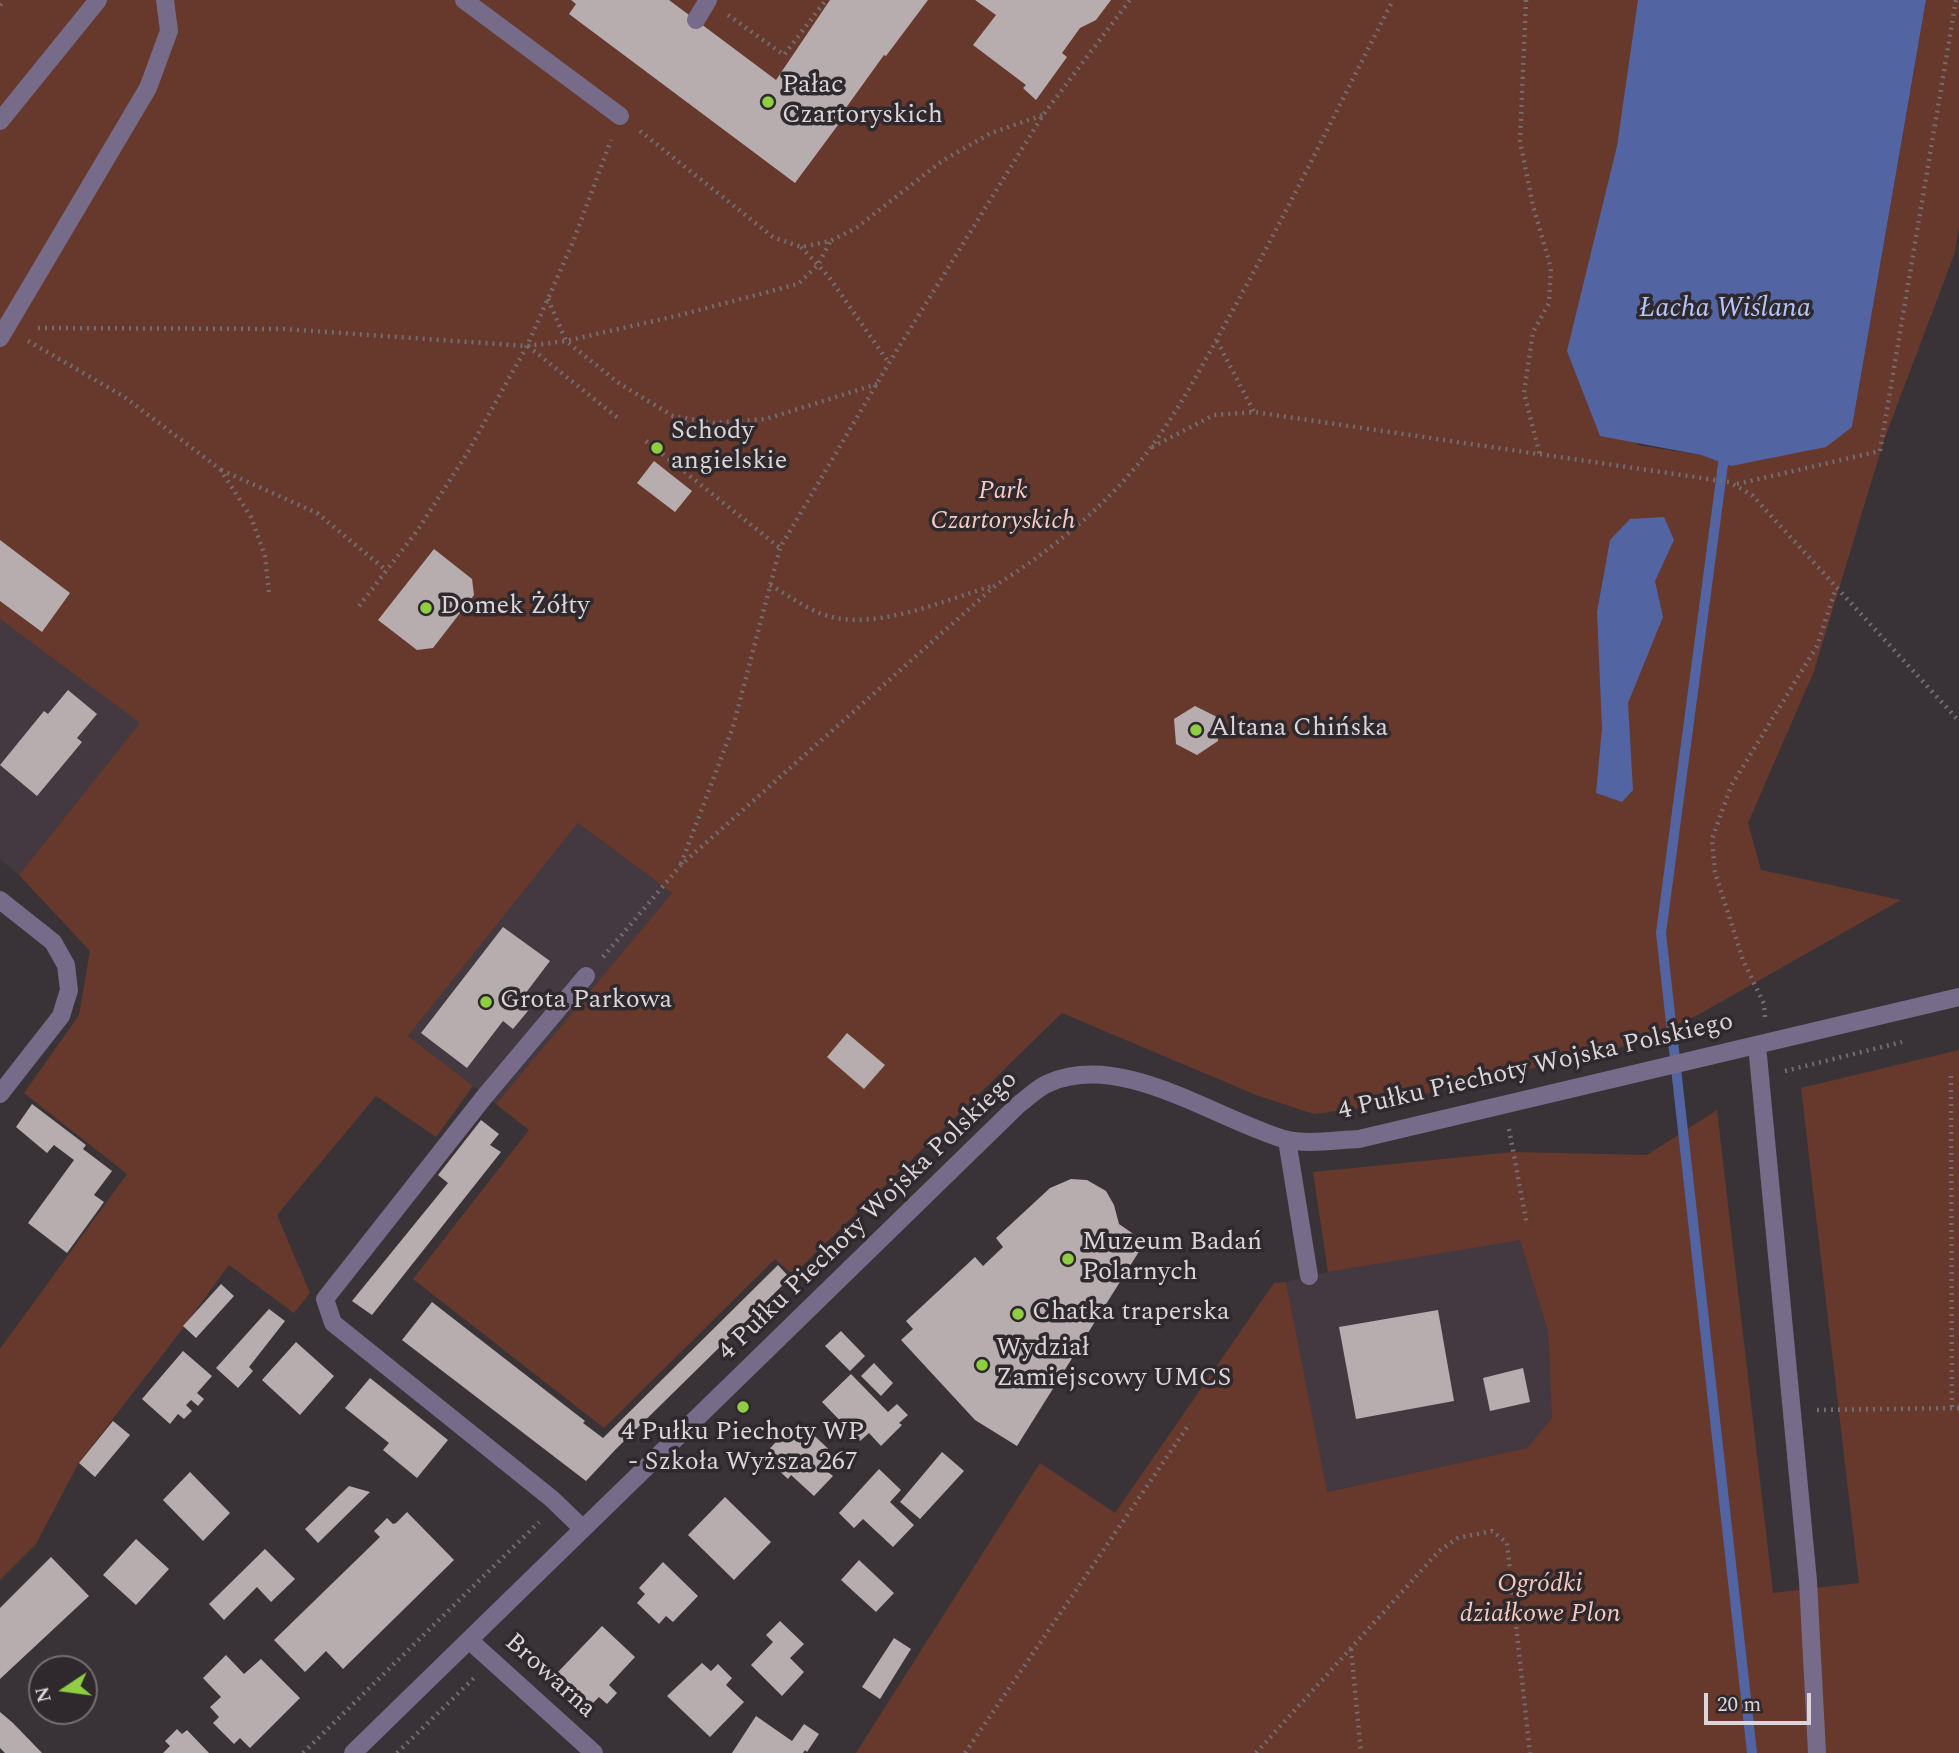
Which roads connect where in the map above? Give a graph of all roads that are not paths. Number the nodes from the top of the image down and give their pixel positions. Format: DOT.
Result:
graph roads {
  1 [pos="98,0"];
  2 [pos="165,0"];
  3 [pos="464,0"];
  4 [pos="708,0"];
  5 [pos="695,20"];
  6 [pos="620,116"];
  7 [pos="0,121"];
  8 [pos="3,333"];
  9 [pos="0,900"];
  10 [pos="586,976"];
  11 [pos="1959,997"];
  12 [pos="1762,1044"];
  13 [pos="0,1094"];
  14 [pos="1287,1140"];
  15 [pos="1309,1276"];
  16 [pos="583,1529"];
  17 [pos="469,1640"];
  18 [pos="353,1753"];
  19 [pos="594,1753"];
  20 [pos="1817,1753"];
  1 -- 7 [label="street"];
  2 -- 8 [label="street"];
  3 -- 6 [label="street"];
  4 -- 5 [label="street"];
  9 -- 13 [label="street"];
  10 -- 16 [label="street"];
  11 -- 12 [label="street, 4 Pułku Piechoty Wojska Polskiego"];
  12 -- 14 [label="street, 4 Pułku Piechoty Wojska Polskiego"];
  12 -- 20 [label="street"];
  14 -- 15 [label="street"];
  14 -- 16 [label="street, 4 Pułku Piechoty Wojska Polskiego"];
  16 -- 17 [label="street, 4 Pułku Piechoty Wojska Polskiego"];
  17 -- 18 [label="street, 4 Pułku Piechoty Wojska Polskiego"];
  17 -- 19 [label="street, Browarna"];
}
